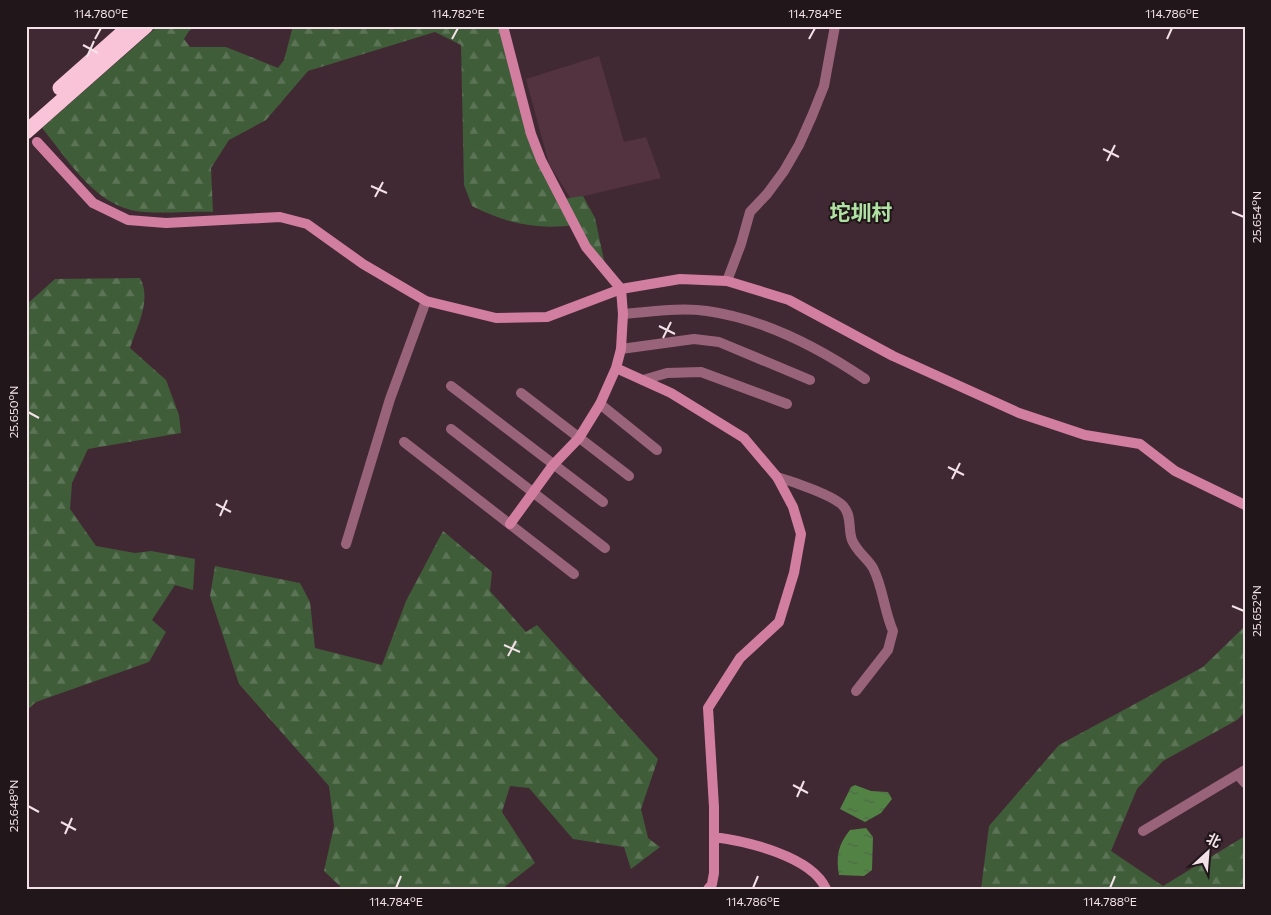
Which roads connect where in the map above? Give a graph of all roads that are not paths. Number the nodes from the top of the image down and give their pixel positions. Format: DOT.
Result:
graph roads {
  1 [pos="130,26"];
  2 [pos="146,26"];
  3 [pos="503,26"];
  4 [pos="835,26"];
  5 [pos="26,118"];
  6 [pos="31,137"];
  7 [pos="727,282"];
  8 [pos="620,289"];
  9 [pos="426,301"];
  10 [pos="622,314"];
  11 [pos="621,349"];
  12 [pos="616,368"];
  13 [pos="865,379"];
  14 [pos="643,380"];
  15 [pos="810,380"];
  16 [pos="451,386"];
  17 [pos="521,393"];
  18 [pos="600,404"];
  19 [pos="787,404"];
  20 [pos="451,429"];
  21 [pos="578,438"];
  22 [pos="404,442"];
  23 [pos="657,450"];
  24 [pos="553,465"];
  25 [pos="629,476"];
  26 [pos="777,477"];
  27 [pos="533,493"];
  28 [pos="603,502"];
  29 [pos="1245,505"];
  30 [pos="510,524"];
  31 [pos="346,544"];
  32 [pos="605,548"];
  33 [pos="574,574"];
  34 [pos="856,691"];
  35 [pos="1241,772"];
  36 [pos="1245,783"];
  37 [pos="1143,831"];
  38 [pos="714,837"];
  39 [pos="708,889"];
  40 [pos="826,889"];
  1 -- 5 [label="highway"];
  2 -- 6 [label="highway"];
  3 -- 8 [label="street"];
  4 -- 7 [label="street"];
  6 -- 9 [label="street"];
  7 -- 8 [label="street"];
  7 -- 29 [label="street"];
  8 -- 9 [label="street"];
  8 -- 10 [label="street"];
  9 -- 31 [label="street"];
  10 -- 11 [label="street"];
  10 -- 13 [label="street"];
  11 -- 12 [label="street"];
  11 -- 15 [label="street"];
  12 -- 14 [label="street"];
  12 -- 18 [label="street"];
  14 -- 19 [label="street"];
  14 -- 26 [label="street"];
  16 -- 24 [label="street"];
  17 -- 21 [label="street"];
  18 -- 21 [label="street"];
  18 -- 23 [label="street"];
  20 -- 27 [label="street"];
  21 -- 24 [label="street"];
  21 -- 25 [label="street"];
  22 -- 30 [label="street"];
  24 -- 27 [label="street"];
  24 -- 28 [label="street"];
  26 -- 34 [label="street"];
  26 -- 38 [label="street"];
  27 -- 30 [label="street"];
  27 -- 32 [label="street"];
  30 -- 33 [label="street"];
  35 -- 36 [label="street"];
  35 -- 37 [label="street"];
  38 -- 39 [label="street"];
  38 -- 40 [label="street"];
}
